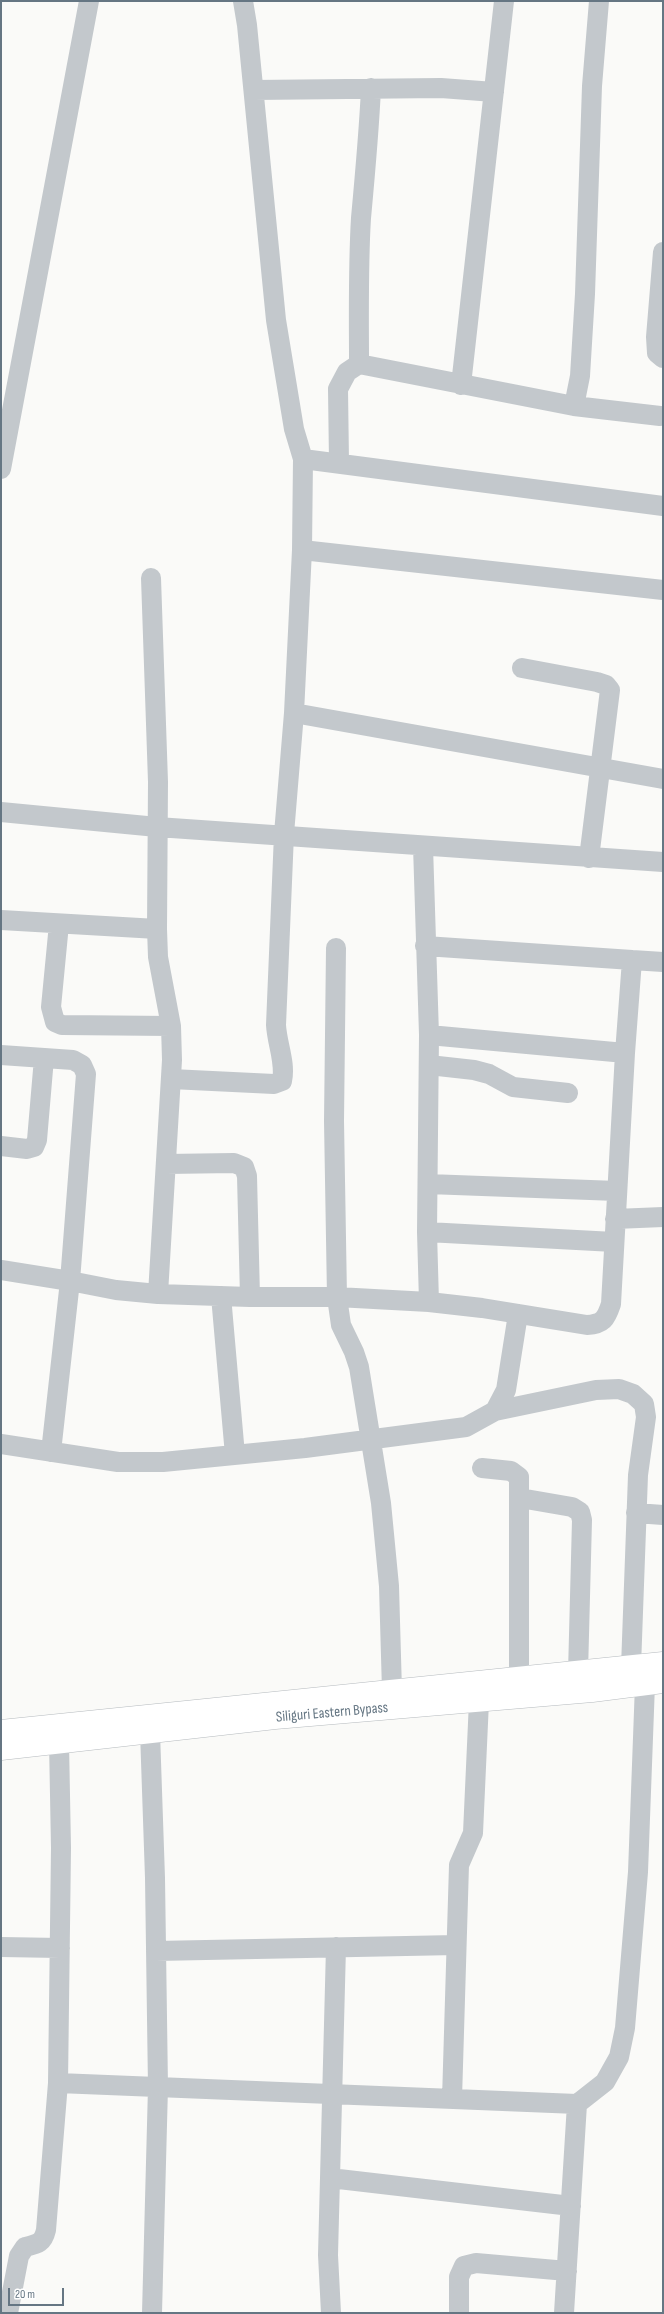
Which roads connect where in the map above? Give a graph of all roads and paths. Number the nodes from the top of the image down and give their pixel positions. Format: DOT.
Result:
graph roads {
  1 [pos="89,1"];
  2 [pos="243,1"];
  3 [pos="504,1"];
  4 [pos="599,1"];
  5 [pos="371,88"];
  6 [pos="254,90"];
  7 [pos="494,92"];
  8 [pos="663,252"];
  9 [pos="663,358"];
  10 [pos="359,364"];
  11 [pos="461,385"];
  12 [pos="574,406"];
  13 [pos="660,416"];
  14 [pos="303,459"];
  15 [pos="339,462"];
  16 [pos="1,469"];
  17 [pos="663,506"];
  18 [pos="302,550"];
  19 [pos="151,578"];
  20 [pos="663,590"];
  21 [pos="522,668"];
  22 [pos="294,713"];
  23 [pos="600,768"];
  24 [pos="663,779"];
  25 [pos="1,812"];
  26 [pos="157,827"];
  27 [pos="284,834"];
  28 [pos="423,846"];
  29 [pos="589,858"];
  30 [pos="663,862"];
  31 [pos="1,920"];
  32 [pos="59,924"];
  33 [pos="156,930"];
  34 [pos="425,946"];
  35 [pos="336,948"];
  36 [pos="632,960"];
  37 [pos="663,962"];
  38 [pos="171,1026"];
  39 [pos="429,1035"];
  40 [pos="625,1053"];
  41 [pos="1,1055"];
  42 [pos="44,1058"];
  43 [pos="429,1065"];
  44 [pos="171,1079"];
  45 [pos="568,1093"];
  46 [pos="1,1146"];
  47 [pos="166,1164"];
  48 [pos="428,1184"];
  49 [pos="617,1191"];
  50 [pos="663,1217"];
  51 [pos="615,1220"];
  52 [pos="427,1232"];
  53 [pos="614,1242"];
  54 [pos="1,1270"];
  55 [pos="70,1281"];
  56 [pos="158,1294"];
  57 [pos="221,1296"];
  58 [pos="337,1296"];
  59 [pos="250,1297"];
  60 [pos="429,1302"];
  61 [pos="518,1314"];
  62 [pos="494,1411"];
  63 [pos="371,1439"];
  64 [pos="1,1444"];
  65 [pos="51,1452"];
  66 [pos="235,1455"];
  67 [pos="482,1468"];
  68 [pos="520,1498"];
  69 [pos="636,1513"];
  70 [pos="663,1515"];
  71 [pos="663,1663"];
  72 [pos="631,1667"];
  73 [pos="578,1673"];
  74 [pos="519,1678"];
  75 [pos="654,1683"];
  76 [pos="392,1691"];
  77 [pos="479,1701"];
  78 [pos="1,1731"];
  79 [pos="150,1732"];
  80 [pos="59,1742"];
  81 [pos="1,1749"];
  82 [pos="456,1945"];
  83 [pos="1,1947"];
  84 [pos="336,1947"];
  85 [pos="60,1948"];
  86 [pos="156,1951"];
  87 [pos="58,2083"];
  88 [pos="158,2087"];
  89 [pos="332,2094"];
  90 [pos="452,2099"];
  91 [pos="577,2104"];
  92 [pos="330,2178"];
  93 [pos="571,2206"];
  94 [pos="567,2271"];
  95 [pos="8,2313"];
  96 [pos="152,2313"];
  97 [pos="331,2313"];
  98 [pos="459,2313"];
  99 [pos="564,2313"];
  1 -- 16 [label="street"];
  2 -- 6 [label="street"];
  3 -- 7 [label="street"];
  4 -- 12 [label="street"];
  5 -- 6 [label="street"];
  5 -- 7 [label="street"];
  5 -- 10 [label="street"];
  6 -- 14 [label="street"];
  7 -- 11 [label="street"];
  8 -- 9 [label="street"];
  10 -- 11 [label="street"];
  10 -- 15 [label="street"];
  11 -- 12 [label="street"];
  12 -- 13 [label="street"];
  14 -- 15 [label="street"];
  14 -- 18 [label="street"];
  15 -- 17 [label="street"];
  18 -- 20 [label="street"];
  18 -- 22 [label="street"];
  19 -- 26 [label="street"];
  21 -- 23 [label="street"];
  22 -- 23 [label="street"];
  22 -- 27 [label="street"];
  23 -- 24 [label="street"];
  23 -- 29 [label="street"];
  25 -- 26 [label="street"];
  26 -- 27 [label="street"];
  26 -- 33 [label="street"];
  27 -- 28 [label="street"];
  27 -- 44 [label="street"];
  28 -- 29 [label="street"];
  28 -- 34 [label="street"];
  29 -- 30 [label="street"];
  31 -- 32 [label="street"];
  32 -- 33 [label="street"];
  32 -- 38 [label="street"];
  33 -- 38 [label="street"];
  34 -- 36 [label="street"];
  34 -- 39 [label="street"];
  35 -- 58 [label="street"];
  36 -- 37 [label="street"];
  36 -- 40 [label="street"];
  38 -- 44 [label="street"];
  39 -- 40 [label="street"];
  39 -- 43 [label="street"];
  40 -- 49 [label="street"];
  41 -- 42 [label="street"];
  42 -- 46 [label="street"];
  42 -- 55 [label="street"];
  43 -- 45 [label="street"];
  43 -- 48 [label="street"];
  44 -- 47 [label="street"];
  47 -- 56 [label="street"];
  47 -- 59 [label="street"];
  48 -- 49 [label="street"];
  48 -- 52 [label="street"];
  49 -- 51 [label="street"];
  50 -- 51 [label="street"];
  51 -- 53 [label="street"];
  52 -- 53 [label="street"];
  52 -- 60 [label="street"];
  53 -- 61 [label="street"];
  54 -- 55 [label="street"];
  55 -- 56 [label="street"];
  55 -- 65 [label="street"];
  56 -- 57 [label="street"];
  57 -- 59 [label="street"];
  57 -- 66 [label="street"];
  58 -- 59 [label="street"];
  58 -- 60 [label="street"];
  58 -- 63 [label="street"];
  60 -- 61 [label="street"];
  61 -- 62 [label="street"];
  62 -- 63 [label="street"];
  62 -- 69 [label="street"];
  63 -- 66 [label="street"];
  63 -- 76 [label="street"];
  64 -- 65 [label="street"];
  65 -- 66 [label="street"];
  67 -- 68 [label="street"];
  68 -- 73 [label="street"];
  68 -- 74 [label="street"];
  69 -- 70 [label="street"];
  69 -- 72 [label="street"];
  71 -- 72 [label="main road, Siliguri Eastern Bypass"];
  72 -- 73 [label="main road, Siliguri Eastern Bypass"];
  73 -- 74 [label="main road, Siliguri Eastern Bypass"];
  74 -- 76 [label="main road, Siliguri Eastern Bypass"];
  75 -- 77 [label="main road, Siliguri Eastern Bypass"];
  75 -- 91 [label="street"];
  76 -- 78 [label="main road, Siliguri Eastern Bypass"];
  77 -- 79 [label="main road, Siliguri Eastern Bypass"];
  77 -- 82 [label="street"];
  79 -- 80 [label="main road, Siliguri Eastern Bypass"];
  79 -- 86 [label="street"];
  80 -- 81 [label="main road, Siliguri Eastern Bypass"];
  80 -- 85 [label="street"];
  82 -- 84 [label="street"];
  82 -- 90 [label="street"];
  83 -- 85 [label="street"];
  84 -- 86 [label="street"];
  84 -- 89 [label="street"];
  85 -- 87 [label="street"];
  86 -- 88 [label="street"];
  87 -- 88 [label="street"];
  87 -- 95 [label="street"];
  88 -- 89 [label="street"];
  88 -- 96 [label="street"];
  89 -- 90 [label="street"];
  89 -- 92 [label="street"];
  90 -- 91 [label="street"];
  91 -- 93 [label="street"];
  92 -- 93 [label="street"];
  92 -- 97 [label="street"];
  93 -- 94 [label="street"];
  94 -- 98 [label="street"];
  94 -- 99 [label="street"];
}
